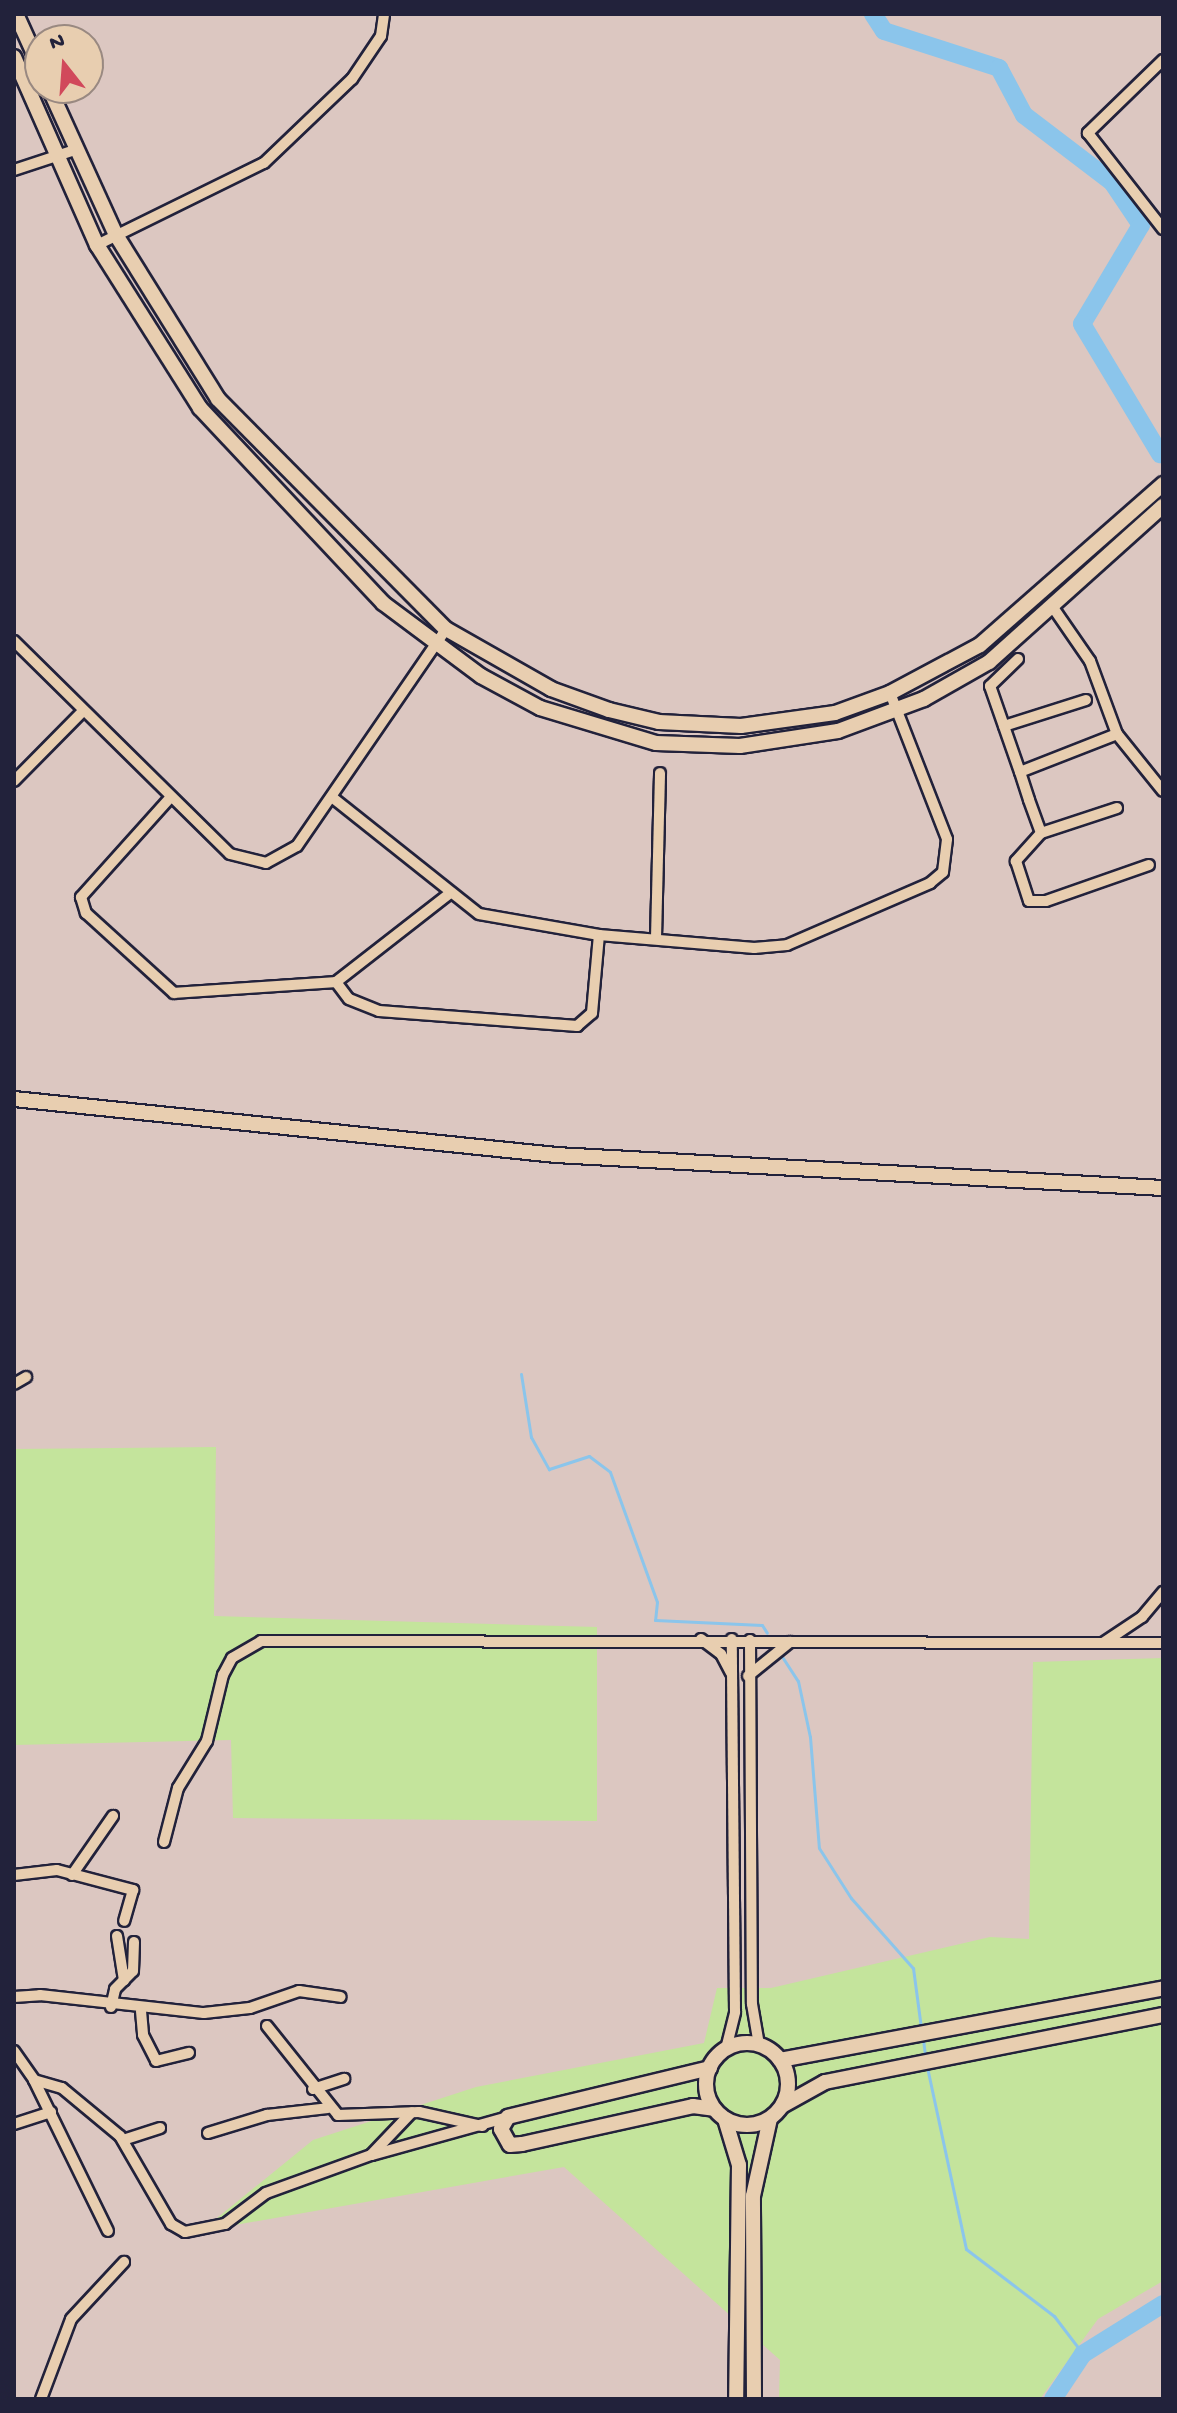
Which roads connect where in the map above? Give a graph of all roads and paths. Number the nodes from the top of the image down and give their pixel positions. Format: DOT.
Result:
graph roads {
  1 [pos="384,14"];
  2 [pos="14,57"];
  3 [pos="1163,60"];
  4 [pos="56,104"];
  5 [pos="75,150"];
  6 [pos="56,156"];
  7 [pos="14,170"];
  8 [pos="1163,229"];
  9 [pos="116,235"];
  10 [pos="97,245"];
  11 [pos="1163,484"];
  12 [pos="1163,506"];
  13 [pos="1052,606"];
  14 [pos="446,629"];
  15 [pos="14,641"];
  16 [pos="435,645"];
  17 [pos="1018,659"];
  18 [pos="890,693"];
  19 [pos="1086,700"];
  20 [pos="83,711"];
  21 [pos="897,711"];
  22 [pos="1004,726"];
  23 [pos="1117,734"];
  24 [pos="1020,772"];
  25 [pos="660,773"];
  26 [pos="14,781"];
  27 [pos="1163,791"];
  28 [pos="333,798"];
  29 [pos="169,799"];
  30 [pos="1117,808"];
  31 [pos="1041,833"];
  32 [pos="1149,865"];
  33 [pos="449,894"];
  34 [pos="599,935"];
  35 [pos="656,938"];
  36 [pos="336,982"];
  37 [pos="14,1099"];
  38 [pos="1163,1188"];
  39 [pos="26,1377"];
  40 [pos="14,1384"];
  41 [pos="1163,1592"];
  42 [pos="701,1639"];
  43 [pos="732,1639"];
  44 [pos="750,1640"];
  45 [pos="793,1641"];
  46 [pos="1163,1643"];
  47 [pos="1101,1644"];
  48 [pos="732,1676"];
  49 [pos="748,1676"];
  50 [pos="113,1816"];
  51 [pos="164,1842"];
  52 [pos="14,1875"];
  53 [pos="72,1875"];
  54 [pos="124,1921"];
  55 [pos="117,1936"];
  56 [pos="134,1942"];
  57 [pos="124,1980"];
  58 [pos="1163,1988"];
  59 [pos="14,1997"];
  60 [pos="341,1997"];
  61 [pos="111,2007"];
  62 [pos="141,2011"];
  63 [pos="1163,2015"];
  64 [pos="267,2026"];
  65 [pos="759,2045"];
  66 [pos="726,2049"];
  67 [pos="14,2051"];
  68 [pos="189,2053"];
  69 [pos="780,2060"];
  70 [pos="710,2068"];
  71 [pos="344,2079"];
  72 [pos="34,2080"];
  73 [pos="313,2089"];
  74 [pos="782,2106"];
  75 [pos="328,2108"];
  76 [pos="51,2112"];
  77 [pos="412,2112"];
  78 [pos="720,2114"];
  79 [pos="508,2117"];
  80 [pos="770,2119"];
  81 [pos="14,2124"];
  82 [pos="482,2126"];
  83 [pos="160,2128"];
  84 [pos="208,2133"];
  85 [pos="123,2140"];
  86 [pos="371,2155"];
  87 [pos="108,2231"];
  88 [pos="124,2262"];
  89 [pos="41,2399"];
  90 [pos="736,2399"];
  91 [pos="754,2399"];
  1 -- 9 [label="street"];
  2 -- 6 [label="street"];
  3 -- 8 [label="street"];
  4 -- 5 [label="street"];
  5 -- 6 [label="street"];
  5 -- 9 [label="street"];
  6 -- 7 [label="street"];
  6 -- 10 [label="street"];
  9 -- 10 [label="street"];
  9 -- 14 [label="street"];
  10 -- 16 [label="street"];
  11 -- 18 [label="street"];
  12 -- 13 [label="street"];
  13 -- 21 [label="street"];
  13 -- 23 [label="street"];
  14 -- 16 [label="street"];
  14 -- 18 [label="street"];
  15 -- 20 [label="street"];
  16 -- 21 [label="street"];
  16 -- 28 [label="street"];
  17 -- 22 [label="street"];
  18 -- 21 [label="street"];
  19 -- 22 [label="street"];
  20 -- 26 [label="street"];
  20 -- 29 [label="street"];
  21 -- 35 [label="street"];
  22 -- 24 [label="street"];
  23 -- 24 [label="street"];
  23 -- 27 [label="street"];
  24 -- 31 [label="street"];
  25 -- 35 [label="street"];
  28 -- 29 [label="street"];
  28 -- 33 [label="street"];
  29 -- 36 [label="street"];
  30 -- 31 [label="street"];
  31 -- 32 [label="street"];
  33 -- 34 [label="street"];
  33 -- 36 [label="street"];
  34 -- 35 [label="street"];
  34 -- 36 [label="street"];
  37 -- 38 [label="street"];
  39 -- 40 [label="street"];
  41 -- 47 [label="street"];
  42 -- 43 [label="street"];
  42 -- 48 [label="street"];
  42 -- 51 [label="street"];
  43 -- 44 [label="street"];
  43 -- 48 [label="street"];
  44 -- 45 [label="street"];
  44 -- 49 [label="street"];
  45 -- 47 [label="street"];
  45 -- 49 [label="street"];
  46 -- 47 [label="street"];
  48 -- 66 [label="street"];
  49 -- 65 [label="street"];
  50 -- 53 [label="street"];
  52 -- 53 [label="street"];
  53 -- 54 [label="street"];
  55 -- 57 [label="street"];
  56 -- 57 [label="street"];
  57 -- 61 [label="street"];
  58 -- 69 [label="street"];
  59 -- 61 [label="street"];
  60 -- 62 [label="street"];
  61 -- 62 [label="street"];
  62 -- 68 [label="street"];
  63 -- 74 [label="street"];
  64 -- 73 [label="street"];
  65 -- 66 [label="street"];
  65 -- 69 [label="street"];
  66 -- 70 [label="street"];
  67 -- 72 [label="street"];
  69 -- 74 [label="street"];
  70 -- 78 [label="street"];
  70 -- 79 [label="street"];
  71 -- 73 [label="street"];
  72 -- 76 [label="street"];
  72 -- 85 [label="street"];
  73 -- 75 [label="street"];
  74 -- 80 [label="street"];
  75 -- 77 [label="street"];
  75 -- 84 [label="street"];
  76 -- 81 [label="street"];
  76 -- 87 [label="street"];
  77 -- 82 [label="street"];
  77 -- 86 [label="street"];
  78 -- 79 [label="street"];
  78 -- 80 [label="street"];
  78 -- 90 [label="street"];
  79 -- 82 [label="street"];
  80 -- 91 [label="street"];
  82 -- 86 [label="street"];
  83 -- 85 [label="street"];
  85 -- 86 [label="street"];
  88 -- 89 [label="street"];
}
